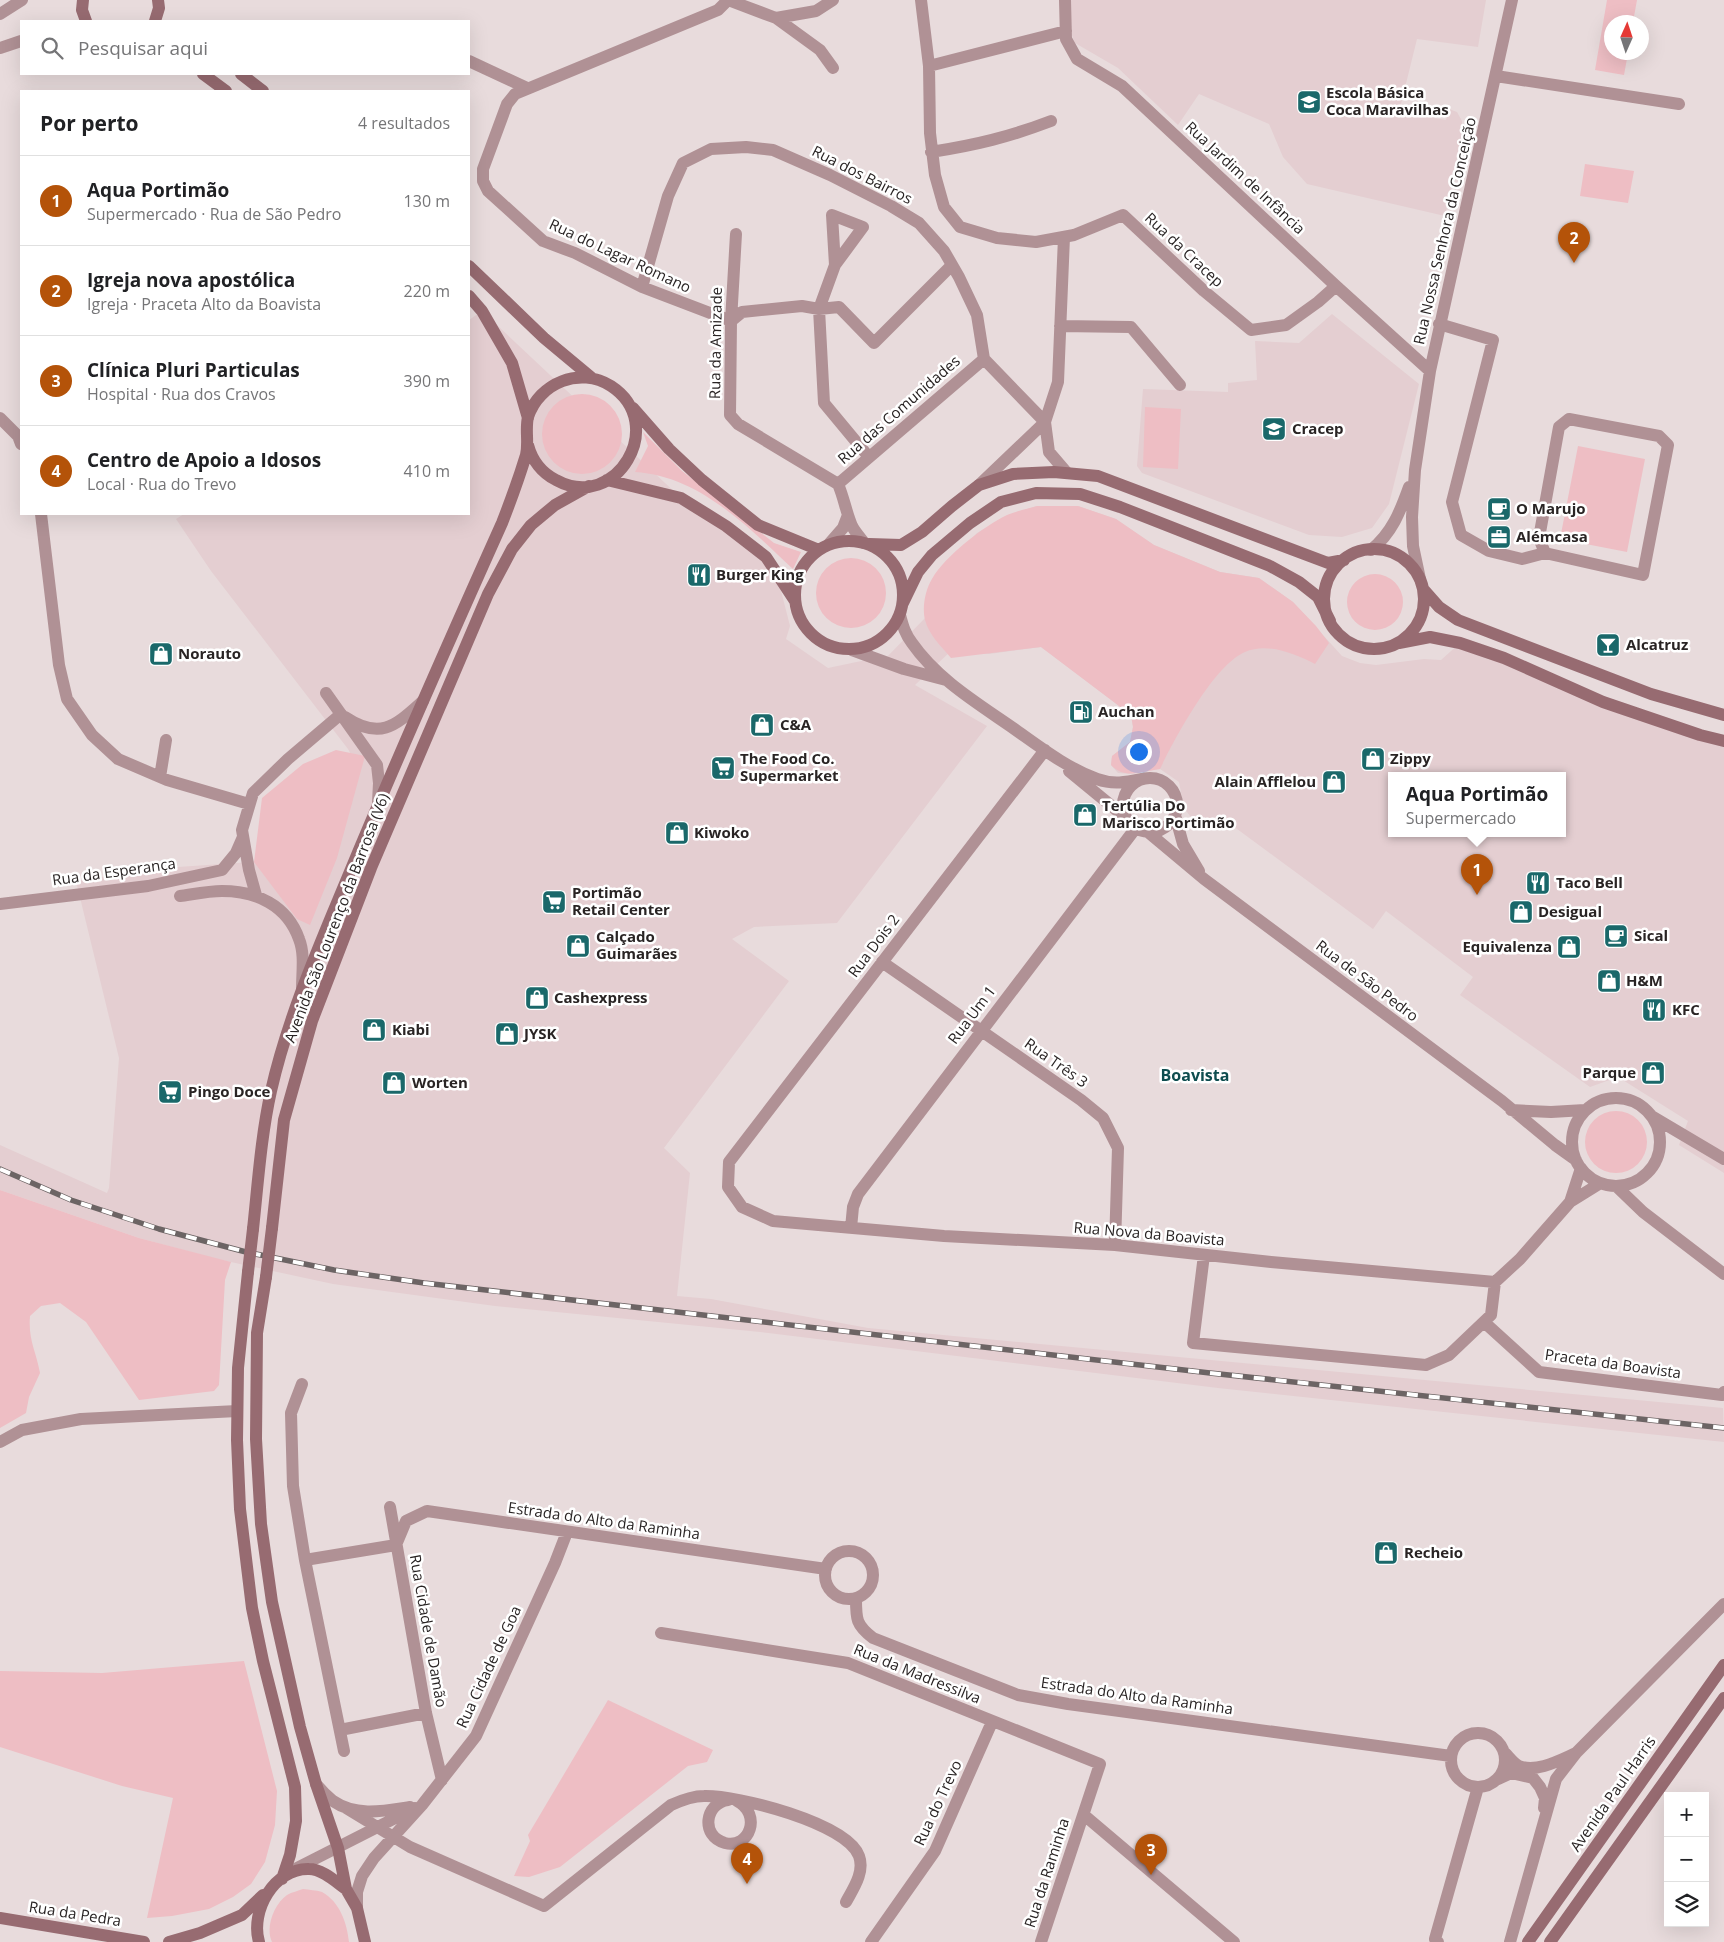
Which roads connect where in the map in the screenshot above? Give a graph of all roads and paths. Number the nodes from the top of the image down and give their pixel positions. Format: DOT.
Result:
graph roads {
  1 [pos="22,0"];
  2 [pos="83,0"];
  3 [pos="158,0"];
  4 [pos="728,0"];
  5 [pos="833,0"];
  6 [pos="921,0"];
  7 [pos="1065,0"];
  8 [pos="1512,0"];
  9 [pos="0,14"];
  10 [pos="156,17"];
  11 [pos="776,18"];
  12 [pos="86,20"];
  13 [pos="1066,31"];
  14 [pos="20,41"];
  15 [pos="0,48"];
  16 [pos="470,62"];
  17 [pos="929,66"];
  18 [pos="833,68"];
  19 [pos="204,75"];
  20 [pos="241,75"];
  21 [pos="1496,76"];
  22 [pos="527,88"];
  23 [pos="225,90"];
  24 [pos="262,90"];
  25 [pos="1678,104"];
  26 [pos="1051,121"];
  27 [pos="931,152"];
  28 [pos="736,234"];
  29 [pos="1064,237"];
  30 [pos="835,265"];
  31 [pos="952,265"];
  32 [pos="470,267"];
  33 [pos="1336,286"];
  34 [pos="642,287"];
  35 [pos="470,297"];
  36 [pos="819,309"];
  37 [pos="731,322"];
  38 [pos="1439,324"];
  39 [pos="1060,326"];
  40 [pos="984,359"];
  41 [pos="1430,371"];
  42 [pos="592,378"];
  43 [pos="1180,385"];
  44 [pos="628,403"];
  45 [pos="0,418"];
  46 [pos="528,418"];
  47 [pos="1045,422"];
  48 [pos="20,441"];
  49 [pos="528,445"];
  50 [pos="868,456"];
  51 [pos="1414,470"];
  52 [pos="1067,473"];
  53 [pos="608,480"];
  54 [pos="838,484"];
  55 [pos="589,486"];
  56 [pos="979,486"];
  57 [pos="41,515"];
  58 [pos="848,516"];
  59 [pos="866,543"];
  60 [pos="824,547"];
  61 [pos="1371,550"];
  62 [pos="1545,553"];
  63 [pos="1344,560"];
  64 [pos="1422,584"];
  65 [pos="795,602"];
  66 [pos="902,609"];
  67 [pos="1330,621"];
  68 [pos="1399,642"];
  69 [pos="852,650"];
  70 [pos="946,680"];
  71 [pos="326,693"];
  72 [pos="423,701"];
  73 [pos="341,714"];
  74 [pos="1724,715"];
  75 [pos="166,740"];
  76 [pos="1724,741"];
  77 [pos="1044,750"];
  78 [pos="160,777"];
  79 [pos="1142,779"];
  80 [pos="250,804"];
  81 [pos="377,807"];
  82 [pos="1176,815"];
  83 [pos="1125,817"];
  84 [pos="1135,829"];
  85 [pos="1149,833"];
  86 [pos="243,837"];
  87 [pos="1204,879"];
  88 [pos="256,895"];
  89 [pos="180,896"];
  90 [pos="0,904"];
  91 [pos="882,962"];
  92 [pos="302,992"];
  93 [pos="981,1031"];
  94 [pos="1511,1110"];
  95 [pos="1585,1110"];
  96 [pos="1652,1116"];
  97 [pos="1724,1159"];
  98 [pos="729,1162"];
  99 [pos="1579,1164"];
  100 [pos="1599,1184"];
  101 [pos="1616,1186"];
  102 [pos="1570,1202"];
  103 [pos="851,1228"];
  104 [pos="1115,1245"];
  105 [pos="1204,1255"];
  106 [pos="1724,1274"];
  107 [pos="1495,1282"];
  108 [pos="1484,1322"];
  109 [pos="302,1384"];
  110 [pos="1724,1392"];
  111 [pos="237,1411"];
  112 [pos="0,1442"];
  113 [pos="390,1508"];
  114 [pos="567,1532"];
  115 [pos="396,1545"];
  116 [pos="305,1560"];
  117 [pos="826,1569"];
  118 [pos="856,1599"];
  119 [pos="1724,1604"];
  120 [pos="661,1633"];
  121 [pos="1724,1665"];
  122 [pos="1724,1698"];
  123 [pos="426,1713"];
  124 [pos="992,1722"];
  125 [pos="340,1730"];
  126 [pos="344,1751"];
  127 [pos="1505,1752"];
  128 [pos="1576,1753"];
  129 [pos="1451,1756"];
  130 [pos="1498,1779"];
  131 [pos="442,1780"];
  132 [pos="316,1784"];
  133 [pos="1478,1787"];
  134 [pos="422,1805"];
  135 [pos="346,1808"];
  136 [pos="1084,1815"];
  137 [pos="1543,1824"];
  138 [pos="377,1826"];
  139 [pos="392,1837"];
  140 [pos="338,1848"];
  141 [pos="293,1870"];
  142 [pos="282,1879"];
  143 [pos="271,1888"];
  144 [pos="346,1889"];
  145 [pos="846,1902"];
  146 [pos="357,1908"];
  147 [pos="0,1918"];
  148 [pos="1436,1941"];
  149 [pos="144,1942"];
  150 [pos="169,1942"];
  151 [pos="260,1942"];
  152 [pos="365,1942"];
  153 [pos="871,1942"];
  154 [pos="1041,1942"];
  155 [pos="1234,1942"];
  156 [pos="1510,1942"];
  157 [pos="1528,1942"];
  158 [pos="1550,1942"];
  1 -- 9 [label="street"];
  2 -- 12 [label="main road"];
  3 -- 10 [label="main road"];
  4 -- 11 [label="street"];
  4 -- 22 [label="street, Rua do Lagar Romano"];
  5 -- 11 [label="street"];
  6 -- 17 [label="street, Rua da Cracep"];
  7 -- 13 [label="street, Rua Jardim de Infância"];
  8 -- 21 [label="street, Rua Nossa Senhora da Conceição"];
  11 -- 18 [label="street"];
  13 -- 17 [label="street"];
  13 -- 33 [label="street, Rua Jardim de Infância"];
  14 -- 15 [label="street"];
  16 -- 22 [label="street"];
  17 -- 27 [label="street, Rua da Cracep"];
  19 -- 23 [label="main road"];
  20 -- 24 [label="main road"];
  21 -- 25 [label="street"];
  21 -- 38 [label="street, Rua Nossa Senhora da Conceição"];
  22 -- 34 [label="street, Rua do Lagar Romano"];
  26 -- 27 [label="street"];
  27 -- 29 [label="street, Rua da Cracep"];
  28 -- 37 [label="street, Rua da Amizade"];
  29 -- 33 [label="street, Rua da Cracep"];
  29 -- 39 [label="street"];
  30 -- 36 [label="street"];
  31 -- 34 [label="street, Rua dos Bairros"];
  31 -- 36 [label="street"];
  31 -- 40 [label="street, Rua dos Bairros"];
  32 -- 42 [label="main road"];
  33 -- 41 [label="street, Rua Jardim de Infância"];
  34 -- 37 [label="street, Rua do Lagar Romano"];
  35 -- 46 [label="main road"];
  36 -- 37 [label="street"];
  36 -- 50 [label="street"];
  37 -- 54 [label="street, Rua da Amizade"];
  38 -- 41 [label="street, Rua Nossa Senhora da Conceição"];
  38 -- 62 [label="street"];
  39 -- 43 [label="street"];
  39 -- 47 [label="street"];
  40 -- 47 [label="street"];
  40 -- 50 [label="street, Rua das Comunidades"];
  41 -- 51 [label="street, Rua Nossa Senhora da Conceição"];
  42 -- 44 [label="main road"];
  42 -- 46 [label="main road"];
  44 -- 53 [label="main road"];
  44 -- 60 [label="main road"];
  45 -- 48 [label="street"];
  46 -- 49 [label="main road"];
  47 -- 52 [label="street"];
  47 -- 56 [label="street"];
  49 -- 55 [label="main road"];
  49 -- 72 [label="main road, Avenida São Lourenço da Barrosa (V6)"];
  50 -- 54 [label="street, Rua das Comunidades"];
  51 -- 61 [label="street"];
  51 -- 64 [label="street"];
  52 -- 56 [label="main road"];
  52 -- 63 [label="main road"];
  53 -- 55 [label="main road"];
  53 -- 65 [label="main road"];
  54 -- 58 [label="street, Rua das Comunidades"];
  55 -- 132 [label="main road, Avenida São Lourenço da Barrosa (V6), bridge"];
  56 -- 59 [label="main road"];
  57 -- 78 [label="street"];
  58 -- 59 [label="street, Rua das Comunidades"];
  58 -- 60 [label="street"];
  59 -- 60 [label="main road"];
  59 -- 66 [label="main road"];
  60 -- 65 [label="main road"];
  61 -- 63 [label="main road"];
  61 -- 64 [label="main road"];
  62 -- 62 [label="street"];
  63 -- 67 [label="main road"];
  64 -- 68 [label="main road"];
  64 -- 74 [label="main road"];
  65 -- 69 [label="main road"];
  66 -- 67 [label="main road"];
  66 -- 69 [label="main road"];
  66 -- 70 [label="street"];
  67 -- 68 [label="main road"];
  68 -- 76 [label="main road"];
  69 -- 70 [label="street"];
  70 -- 77 [label="street"];
  71 -- 73 [label="street"];
  72 -- 73 [label="street"];
  72 -- 81 [label="main road, Avenida São Lourenço da Barrosa (V6)"];
  73 -- 80 [label="street"];
  73 -- 81 [label="street"];
  75 -- 78 [label="street"];
  77 -- 79 [label="street"];
  77 -- 83 [label="street"];
  77 -- 91 [label="street, Rua Dois 2"];
  78 -- 80 [label="street"];
  79 -- 82 [label="street"];
  79 -- 83 [label="street"];
  80 -- 86 [label="street"];
  81 -- 92 [label="main road, Avenida São Lourenço da Barrosa (V6)"];
  82 -- 85 [label="street"];
  82 -- 87 [label="street"];
  83 -- 84 [label="street"];
  84 -- 85 [label="street"];
  84 -- 93 [label="street, Rua Um 1"];
  85 -- 87 [label="street, Rua de São Pedro"];
  86 -- 88 [label="street"];
  86 -- 90 [label="street, Rua da Esperança"];
  87 -- 94 [label="street, Rua de São Pedro"];
  88 -- 89 [label="street"];
  88 -- 92 [label="street"];
  91 -- 93 [label="street, Rua Três 3"];
  91 -- 98 [label="street, Rua Dois 2"];
  92 -- 111 [label="main road, Avenida São Lourenço da Barrosa (V6), bridge"];
  93 -- 103 [label="street, Rua Um 1"];
  93 -- 104 [label="street, Rua Três 3"];
  94 -- 95 [label="street"];
  94 -- 99 [label="street, Rua de São Pedro"];
  95 -- 96 [label="street"];
  95 -- 99 [label="street"];
  96 -- 97 [label="street"];
  96 -- 101 [label="street"];
  98 -- 103 [label="street, Rua Nova da Boavista"];
  99 -- 100 [label="street"];
  99 -- 102 [label="street"];
  100 -- 101 [label="street"];
  100 -- 102 [label="street"];
  101 -- 106 [label="street"];
  102 -- 107 [label="street"];
  103 -- 104 [label="street, Rua Nova da Boavista"];
  104 -- 105 [label="street, Rua Nova da Boavista"];
  105 -- 107 [label="street, Rua Nova da Boavista"];
  105 -- 108 [label="street"];
  107 -- 108 [label="street"];
  108 -- 110 [label="street, Praceta da Boavista"];
  109 -- 116 [label="street"];
  111 -- 112 [label="street"];
  111 -- 142 [label="main road, Avenida São Lourenço da Barrosa (V6)"];
  113 -- 115 [label="street, Rua Cidade de Damão"];
  114 -- 115 [label="street, Estrada do Alto da Raminha"];
  114 -- 117 [label="street, Estrada do Alto da Raminha"];
  114 -- 131 [label="street, Rua Cidade de Goa"];
  115 -- 116 [label="street, Rua Cidade de Damão"];
  115 -- 123 [label="street, Rua Cidade de Damão"];
  116 -- 125 [label="street"];
  117 -- 118 [label="street"];
  117 -- 118 [label="street"];
  118 -- 129 [label="street, Estrada do Alto da Raminha"];
  119 -- 128 [label="street"];
  120 -- 124 [label="street, Rua da Madressilva"];
  121 -- 157 [label="main road, Avenida Paul Harris"];
  122 -- 158 [label="main road"];
  123 -- 125 [label="street"];
  123 -- 131 [label="street, Rua Cidade de Damão"];
  124 -- 136 [label="street, Rua da Madressilva"];
  124 -- 153 [label="street, Rua do Trevo"];
  125 -- 126 [label="street"];
  127 -- 128 [label="street"];
  127 -- 129 [label="street"];
  127 -- 130 [label="street"];
  128 -- 137 [label="street"];
  129 -- 133 [label="street"];
  130 -- 133 [label="street"];
  130 -- 137 [label="street"];
  131 -- 134 [label="street, Rua Cidade de Goa"];
  132 -- 135 [label="street"];
  132 -- 140 [label="main road, Avenida São Lourenço da Barrosa (V6)"];
  133 -- 148 [label="street"];
  134 -- 135 [label="street"];
  134 -- 138 [label="street"];
  134 -- 139 [label="street, Rua Cidade de Goa"];
  135 -- 138 [label="street"];
  136 -- 154 [label="street, Rua da Raminha"];
  136 -- 155 [label="street"];
  137 -- 156 [label="street"];
  138 -- 139 [label="street"];
  138 -- 140 [label="street"];
  139 -- 145 [label="street"];
  139 -- 146 [label="street, Rua Cidade de Goa"];
  140 -- 141 [label="street"];
  140 -- 144 [label="main road, Avenida São Lourenço da Barrosa (V6)"];
  141 -- 142 [label="main road"];
  141 -- 144 [label="main road, Avenida São Lourenço da Barrosa (V6)"];
  142 -- 143 [label="main road"];
  143 -- 150 [label="main road"];
  143 -- 151 [label="main road"];
  144 -- 146 [label="main road, Avenida São Lourenço da Barrosa (V6)"];
  146 -- 152 [label="main road, Avenida São Lourenço da Barrosa (V6)"];
  147 -- 149 [label="main road, Rua da Pedra"];
}
